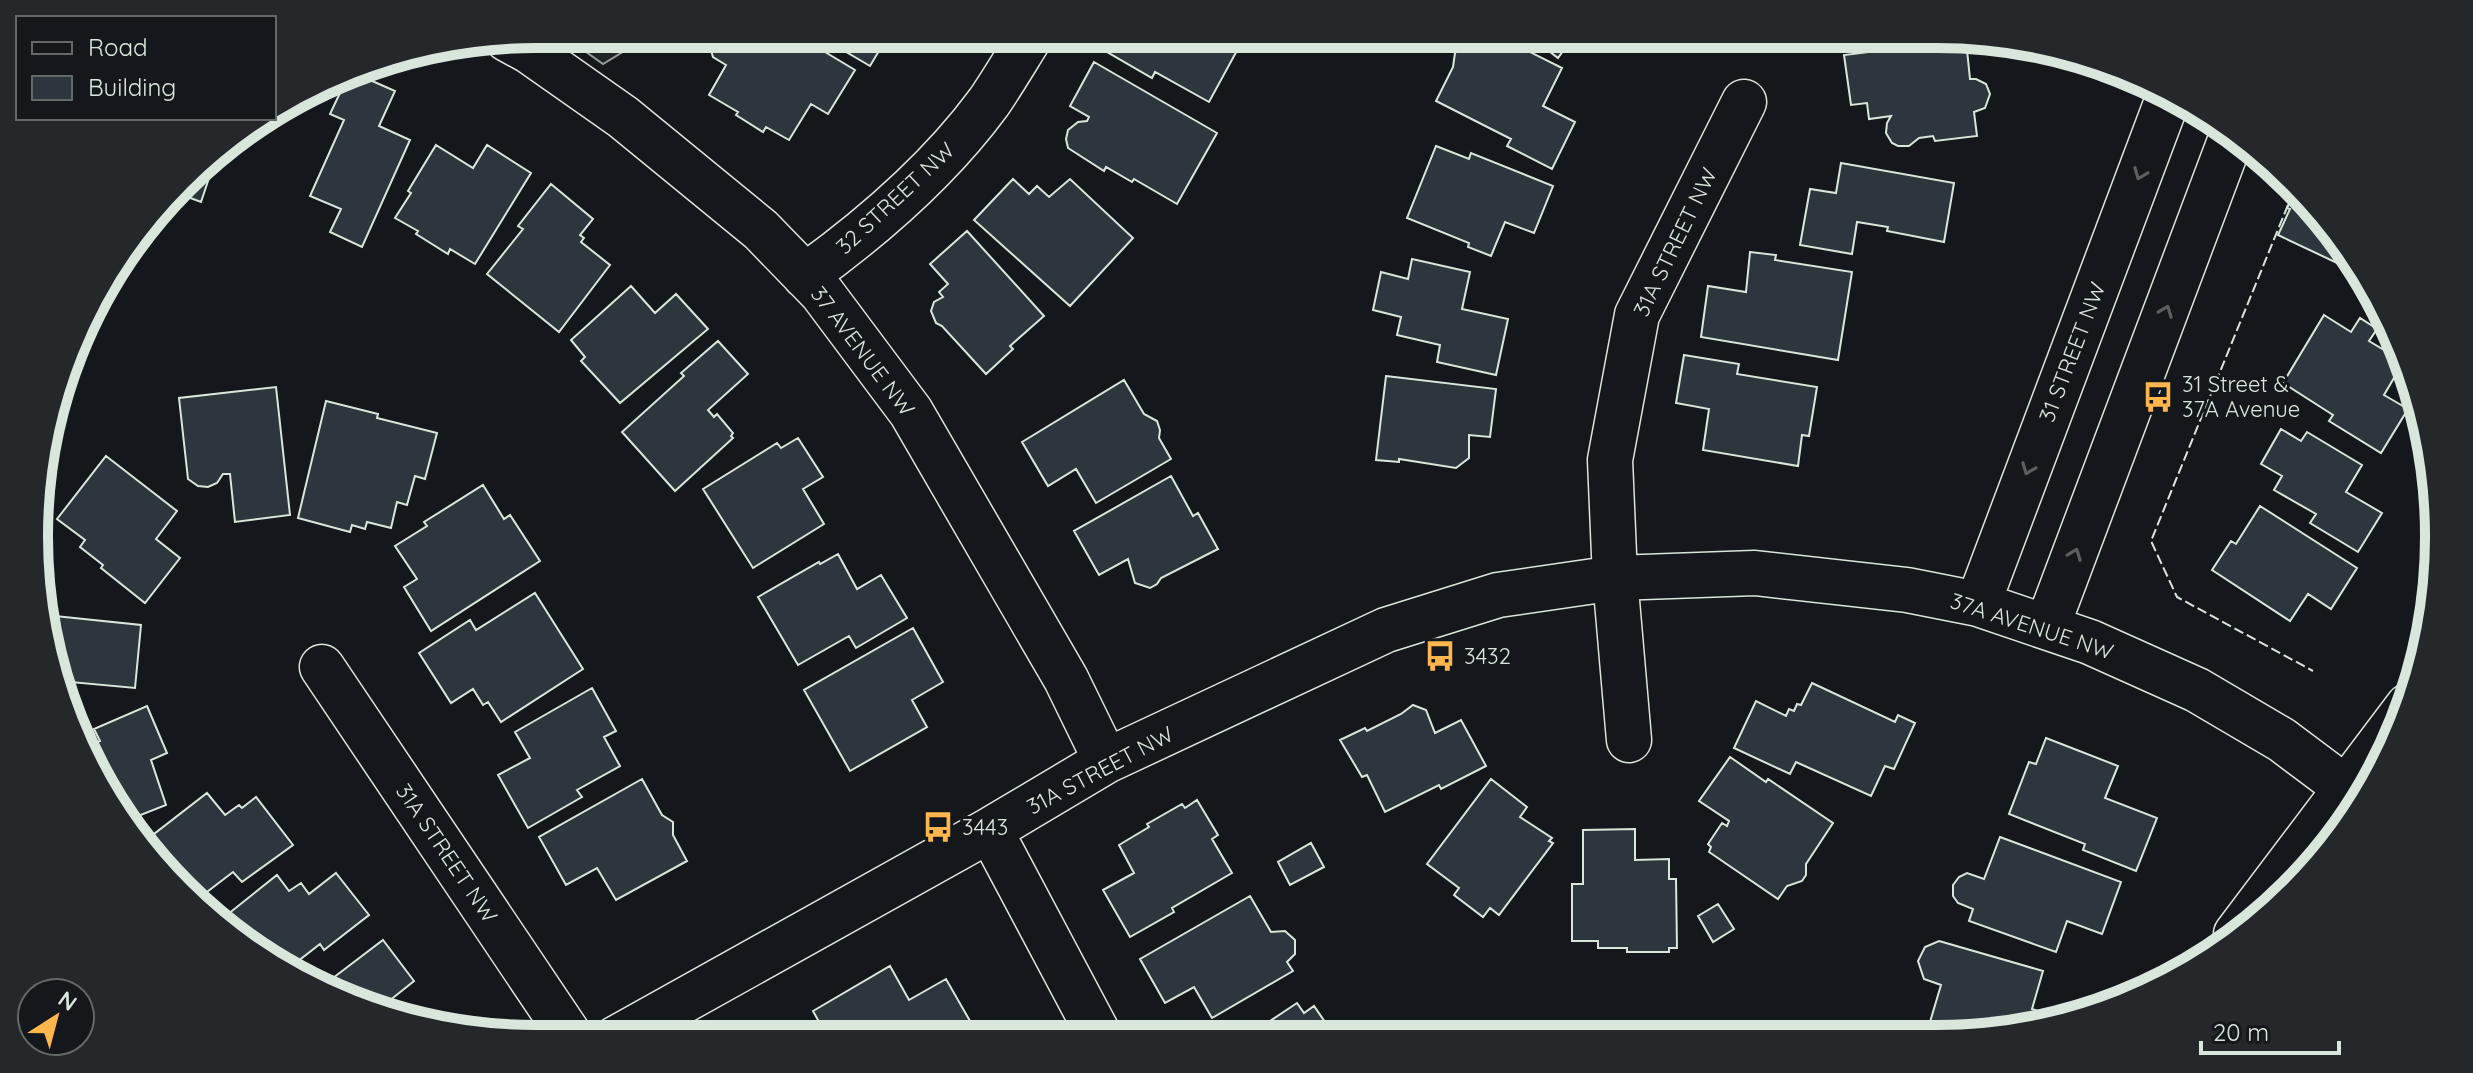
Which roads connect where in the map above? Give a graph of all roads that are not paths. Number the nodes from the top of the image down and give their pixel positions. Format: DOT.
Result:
graph roads {
  1 [pos="524,48"];
  2 [pos="1023,48"];
  3 [pos="1744,102"];
  4 [pos="2166,105"];
  5 [pos="2228,145"];
  6 [pos="805,276"];
  7 [pos="1615,578"];
  8 [pos="1978,604"];
  9 [pos="2047,627"];
  10 [pos="322,667"];
  11 [pos="1629,740"];
  12 [pos="1106,761"];
  13 [pos="2353,792"];
  14 [pos="2342,809"];
  15 [pos="990,830"];
  16 [pos="2272,891"];
  17 [pos="563,1025"];
  18 [pos="640,1025"];
  19 [pos="1094,1025"];
  1 -- 6 [label="street, 37 AVENUE NW"];
  2 -- 6 [label="street, 32 STREET NW"];
  3 -- 7 [label="street, 31A STREET NW"];
  4 -- 8 [label="street, 31 STREET NW, one-way"];
  9 -- 5 [label="street, one-way"];
  6 -- 12 [label="street, 37 AVENUE NW"];
  7 -- 8 [label="street, 37A AVENUE NW"];
  7 -- 11 [label="street, 31A STREET NW"];
  7 -- 12 [label="street, 31A STREET NW"];
  8 -- 9 [label="street, 37A AVENUE NW"];
  9 -- 13 [label="street, 37A AVENUE NW"];
  10 -- 17 [label="street, 31A STREET NW"];
  12 -- 15 [label="street, 31A STREET NW"];
  14 -- 16 [label="street"];
  15 -- 18 [label="street, 31A STREET NW"];
  15 -- 19 [label="street"];
}
